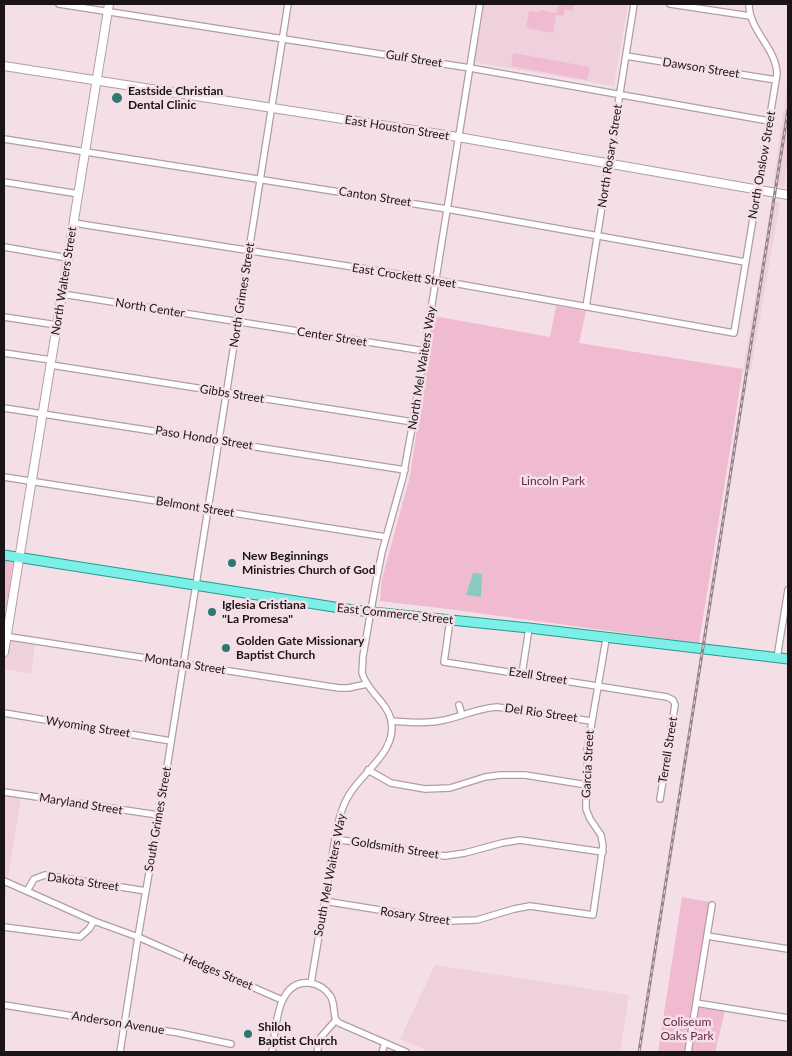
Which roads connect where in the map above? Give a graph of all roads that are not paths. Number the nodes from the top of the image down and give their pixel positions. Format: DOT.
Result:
graph roads {
  1 [pos="58,4"];
  2 [pos="288,4"];
  3 [pos="480,4"];
  4 [pos="634,4"];
  5 [pos="670,4"];
  6 [pos="749,4"];
  7 [pos="108,8"];
  8 [pos="750,16"];
  9 [pos="282,38"];
  10 [pos="626,56"];
  11 [pos="4,66"];
  12 [pos="470,68"];
  13 [pos="776,80"];
  14 [pos="97,81"];
  15 [pos="620,94"];
  16 [pos="272,108"];
  17 [pos="769,121"];
  18 [pos="458,137"];
  19 [pos="4,139"];
  20 [pos="86,152"];
  21 [pos="609,164"];
  22 [pos="260,179"];
  23 [pos="4,182"];
  24 [pos="758,190"];
  25 [pos="79,194"];
  26 [pos="788,195"];
  27 [pos="447,209"];
  28 [pos="74,223"];
  29 [pos="598,236"];
  30 [pos="4,248"];
  31 [pos="249,251"];
  32 [pos="68,258"];
  33 [pos="745,262"];
  34 [pos="436,280"];
  35 [pos="62,294"];
  36 [pos="586,307"];
  37 [pos="4,317"];
  38 [pos="238,322"];
  39 [pos="57,325"];
  40 [pos="734,333"];
  41 [pos="425,351"];
  42 [pos="4,353"];
  43 [pos="51,363"];
  44 [pos="227,393"];
  45 [pos="4,408"];
  46 [pos="43,414"];
  47 [pos="413,422"];
  48 [pos="219,441"];
  49 [pos="405,470"];
  50 [pos="4,477"];
  51 [pos="32,481"];
  52 [pos="208,509"];
  53 [pos="386,537"];
  54 [pos="4,555"];
  55 [pos="19,557"];
  56 [pos="195,585"];
  57 [pos="788,590"];
  58 [pos="371,612"];
  59 [pos="450,620"];
  60 [pos="529,628"];
  61 [pos="5,636"];
  62 [pos="606,639"];
  63 [pos="4,652"];
  64 [pos="778,658"];
  65 [pos="788,660"];
  66 [pos="183,663"];
  67 [pos="522,674"];
  68 [pos="366,684"];
  69 [pos="598,686"];
  70 [pos="673,700"];
  71 [pos="459,705"];
  72 [pos="4,713"];
  73 [pos="462,715"];
  74 [pos="391,721"];
  75 [pos="591,721"];
  76 [pos="171,741"];
  77 [pos="368,770"];
  78 [pos="587,785"];
  79 [pos="4,792"];
  80 [pos="660,799"];
  81 [pos="158,815"];
  82 [pos="335,839"];
  83 [pos="603,852"];
  84 [pos="4,881"];
  85 [pos="26,891"];
  86 [pos="146,891"];
  87 [pos="324,901"];
  88 [pos="712,905"];
  89 [pos="593,915"];
  90 [pos="94,921"];
  91 [pos="4,927"];
  92 [pos="707,936"];
  93 [pos="138,937"];
  94 [pos="788,949"];
  95 [pos="311,983"];
  96 [pos="282,1000"];
  97 [pos="696,1003"];
  98 [pos="4,1004"];
  99 [pos="788,1018"];
  100 [pos="336,1020"];
  101 [pos="125,1025"];
  102 [pos="385,1043"];
  103 [pos="231,1044"];
  104 [pos="120,1052"];
  105 [pos="272,1052"];
  106 [pos="318,1052"];
  107 [pos="382,1052"];
  108 [pos="406,1052"];
  109 [pos="688,1052"];
  1 -- 7 [label="street, Gulf Street"];
  2 -- 9 [label="street, North Grimes Street"];
  3 -- 12 [label="street, North Mel Waiters Way"];
  4 -- 10 [label="street, North Rosary Street"];
  5 -- 8 [label="street"];
  6 -- 8 [label="street, North Onslow Street"];
  7 -- 9 [label="street, Gulf Street"];
  7 -- 14 [label="main road, North Walters Street"];
  8 -- 13 [label="street, North Onslow Street"];
  9 -- 12 [label="street, Gulf Street"];
  9 -- 16 [label="street, North Grimes Street"];
  10 -- 13 [label="street, Dawson Street"];
  10 -- 15 [label="street, North Rosary Street"];
  11 -- 14 [label="main road, East Houston Street"];
  12 -- 15 [label="street, Gulf Street"];
  12 -- 18 [label="street, North Mel Waiters Way"];
  13 -- 17 [label="street, North Onslow Street"];
  14 -- 16 [label="main road, East Houston Street"];
  14 -- 20 [label="main road, North Walters Street"];
  15 -- 17 [label="street, Gulf Street"];
  15 -- 21 [label="street, North Rosary Street"];
  16 -- 18 [label="main road, East Houston Street"];
  16 -- 22 [label="street, North Grimes Street"];
  17 -- 24 [label="street, North Onslow Street"];
  18 -- 21 [label="main road, East Houston Street"];
  18 -- 27 [label="street, North Mel Waiters Way"];
  19 -- 20 [label="street, Canton Street"];
  20 -- 22 [label="street, Canton Street"];
  20 -- 25 [label="main road, North Walters Street"];
  21 -- 24 [label="main road, East Houston Street"];
  21 -- 29 [label="street, North Rosary Street"];
  22 -- 27 [label="street, Canton Street"];
  22 -- 31 [label="street, North Grimes Street"];
  23 -- 25 [label="street"];
  24 -- 26 [label="main road, East Houston Street"];
  24 -- 33 [label="street, North Onslow Street"];
  25 -- 28 [label="main road, North Walters Street"];
  27 -- 29 [label="street, Canton Street"];
  27 -- 34 [label="street, North Mel Waiters Way"];
  28 -- 31 [label="street, East Crockett Street"];
  28 -- 32 [label="main road, North Walters Street"];
  29 -- 33 [label="street, Canton Street"];
  29 -- 36 [label="street, North Rosary Street"];
  30 -- 32 [label="street"];
  31 -- 34 [label="street, East Crockett Street"];
  31 -- 38 [label="street, North Grimes Street"];
  32 -- 35 [label="main road, North Walters Street"];
  33 -- 40 [label="street, North Onslow Street"];
  34 -- 36 [label="street, East Crockett Street"];
  34 -- 41 [label="street, North Mel Waiters Way"];
  35 -- 38 [label="street, North Center"];
  35 -- 39 [label="main road, North Walters Street"];
  36 -- 40 [label="street, East Crockett Street"];
  37 -- 39 [label="street"];
  38 -- 41 [label="street, Center Street"];
  38 -- 44 [label="street, North Grimes Street"];
  39 -- 43 [label="main road, North Walters Street"];
  41 -- 47 [label="street, North Mel Waiters Way"];
  42 -- 43 [label="street, Gibbs Street"];
  43 -- 44 [label="street, Gibbs Street"];
  43 -- 46 [label="main road, North Walters Street"];
  44 -- 47 [label="street, Gibbs Street"];
  44 -- 48 [label="street, North Grimes Street"];
  45 -- 46 [label="street, Paso Hondo Street"];
  46 -- 48 [label="street, Paso Hondo Street"];
  46 -- 51 [label="main road, North Walters Street"];
  47 -- 49 [label="street, North Mel Waiters Way"];
  48 -- 49 [label="street, Paso Hondo Street"];
  48 -- 52 [label="street, North Grimes Street"];
  49 -- 53 [label="street, North Mel Waiters Way"];
  50 -- 51 [label="street, Belmont Street"];
  51 -- 52 [label="street, Belmont Street"];
  51 -- 55 [label="main road, North Walters Street"];
  52 -- 53 [label="street, Belmont Street"];
  52 -- 56 [label="street, North Grimes Street"];
  53 -- 58 [label="street, North Mel Waiters Way"];
  54 -- 55 [label="main road, East Commerce Street"];
  55 -- 56 [label="main road, East Commerce Street"];
  55 -- 61 [label="main road, North Walters Street"];
  56 -- 58 [label="main road, East Commerce Street"];
  56 -- 66 [label="street, South Grimes Street"];
  57 -- 64 [label="street"];
  58 -- 59 [label="main road, East Commerce Street"];
  58 -- 68 [label="street"];
  59 -- 60 [label="main road, East Commerce Street"];
  59 -- 67 [label="street, Ezell Street"];
  60 -- 62 [label="main road, East Commerce Street"];
  60 -- 67 [label="street"];
  61 -- 63 [label="main road, North Walters Street"];
  61 -- 66 [label="street, Montana Street"];
  62 -- 64 [label="main road, East Commerce Street"];
  62 -- 69 [label="street, Garcia Street"];
  64 -- 65 [label="main road, East Commerce Street"];
  66 -- 68 [label="street, Montana Street"];
  66 -- 76 [label="street, South Grimes Street"];
  67 -- 69 [label="street, Ezell Street"];
  68 -- 74 [label="street"];
  69 -- 70 [label="street, Ezell Street"];
  69 -- 75 [label="street, Garcia Street"];
  70 -- 80 [label="street, Terrell Street"];
  71 -- 73 [label="street"];
  72 -- 76 [label="street, Wyoming Street"];
  73 -- 74 [label="street, Del Rio Street"];
  73 -- 75 [label="street, Del Rio Street"];
  74 -- 77 [label="street, South Mel Waiters Way"];
  75 -- 78 [label="street, Garcia Street"];
  76 -- 81 [label="street, South Grimes Street"];
  77 -- 78 [label="street"];
  77 -- 82 [label="street, South Mel Waiters Way"];
  78 -- 83 [label="street, Garcia Street"];
  79 -- 81 [label="street, Maryland Street"];
  81 -- 86 [label="street, South Grimes Street"];
  82 -- 83 [label="street, Goldsmith Street"];
  82 -- 87 [label="street, South Mel Waiters Way"];
  83 -- 89 [label="street, Garcia Street"];
  84 -- 85 [label="street, Hedges Street"];
  85 -- 86 [label="street, Dakota Street"];
  85 -- 90 [label="street, Hedges Street"];
  86 -- 93 [label="street, South Grimes Street"];
  87 -- 89 [label="street, Rosary Street"];
  87 -- 95 [label="street, South Mel Waiters Way"];
  88 -- 92 [label="street"];
  90 -- 91 [label="street"];
  90 -- 93 [label="street, Hedges Street"];
  92 -- 94 [label="street"];
  92 -- 97 [label="street"];
  93 -- 96 [label="street, Hedges Street"];
  93 -- 101 [label="street, South Grimes Street"];
  95 -- 96 [label="street"];
  95 -- 100 [label="street"];
  96 -- 105 [label="street"];
  97 -- 99 [label="street"];
  97 -- 109 [label="street"];
  98 -- 101 [label="street, Anderson Avenue"];
  100 -- 102 [label="street"];
  100 -- 106 [label="street"];
  101 -- 103 [label="street, Anderson Avenue"];
  101 -- 104 [label="street, South Grimes Street"];
  102 -- 107 [label="street"];
  102 -- 108 [label="street"];
}
